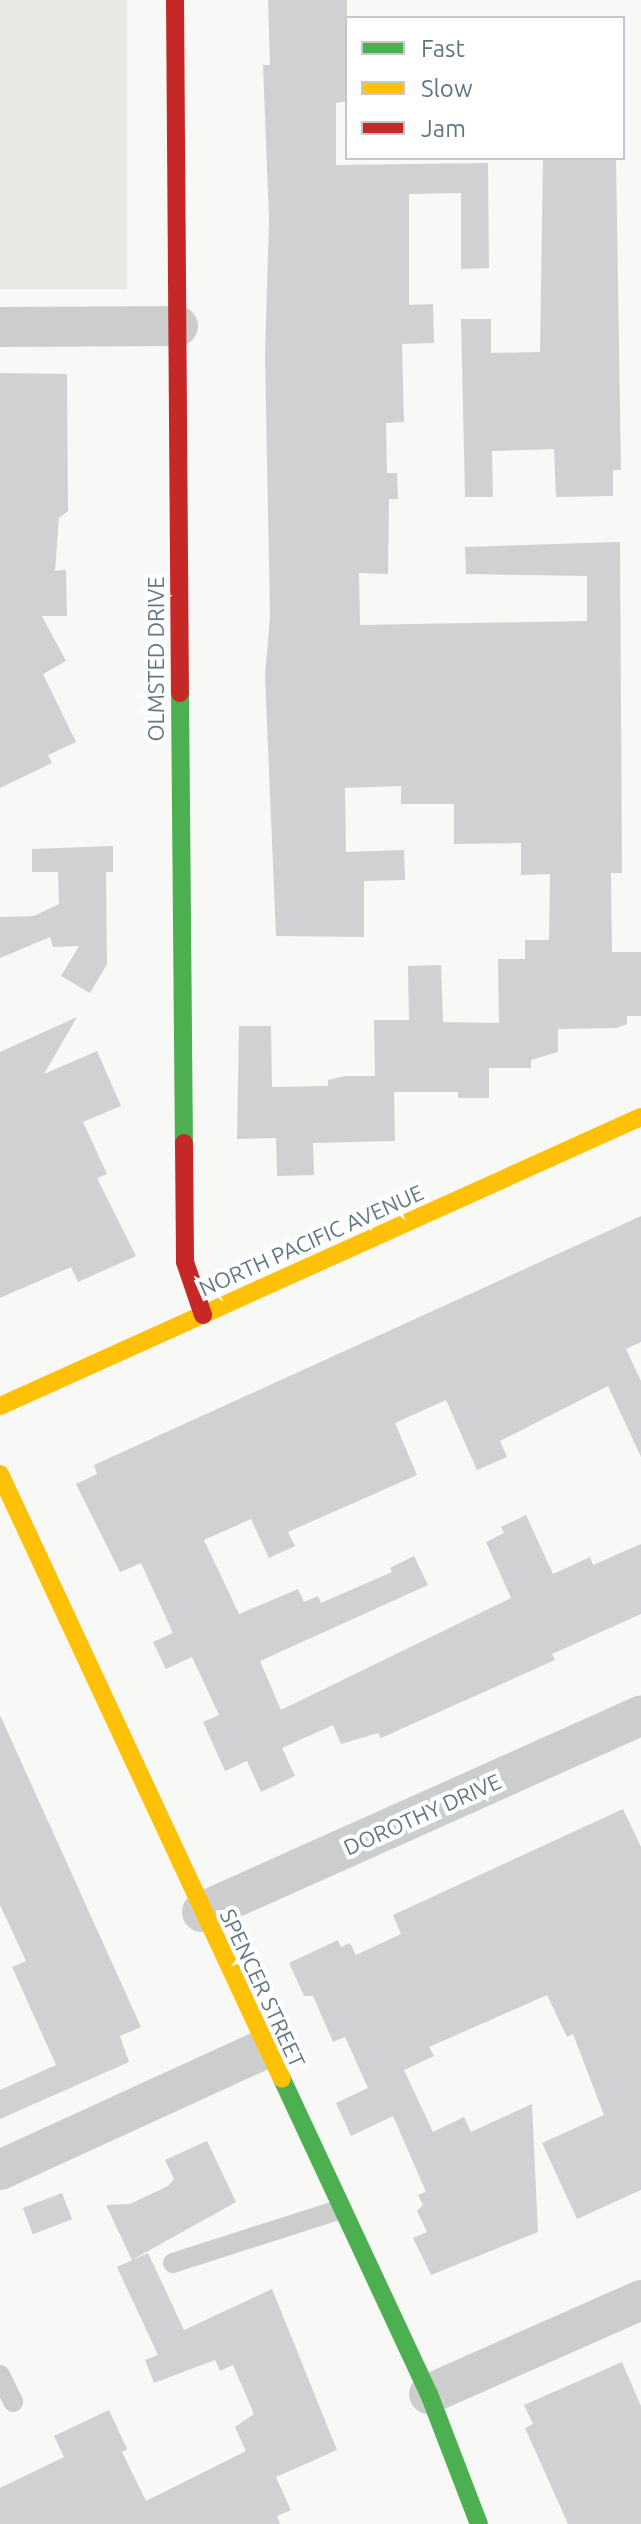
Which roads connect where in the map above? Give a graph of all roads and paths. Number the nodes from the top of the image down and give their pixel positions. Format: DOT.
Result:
graph roads {
  1 [pos="175,0"];
  2 [pos="178,326"];
  3 [pos="0,327"];
  4 [pos="641,1117"];
  5 [pos="203,1315"];
  6 [pos="0,1406"];
  7 [pos="0,1474"];
  8 [pos="641,1716"];
  9 [pos="202,1912"];
  10 [pos="264,2049"];
  11 [pos="0,2170"];
  12 [pos="341,2209"];
  13 [pos="173,2263"];
  14 [pos="641,2300"];
  15 [pos="0,2375"];
  16 [pos="429,2394"];
  17 [pos="13,2402"];
  18 [pos="479,2524"];
  1 -- 2 [label="street, OLMSTED DRIVE"];
  2 -- 3 [label="street"];
  2 -- 5 [label="street, OLMSTED DRIVE"];
  4 -- 5 [label="street, NORTH PACIFIC AVENUE"];
  5 -- 6 [label="street, NORTH PACIFIC AVENUE"];
  7 -- 9 [label="street, SPENCER STREET"];
  8 -- 9 [label="street, DOROTHY DRIVE"];
  9 -- 10 [label="street, SPENCER STREET"];
  10 -- 11 [label="street"];
  10 -- 12 [label="street, SPENCER STREET"];
  12 -- 13 [label="lane"];
  12 -- 16 [label="street, SPENCER STREET"];
  14 -- 16 [label="street"];
  15 -- 17 [label="lane"];
  16 -- 18 [label="street, SPENCER STREET"];
}
